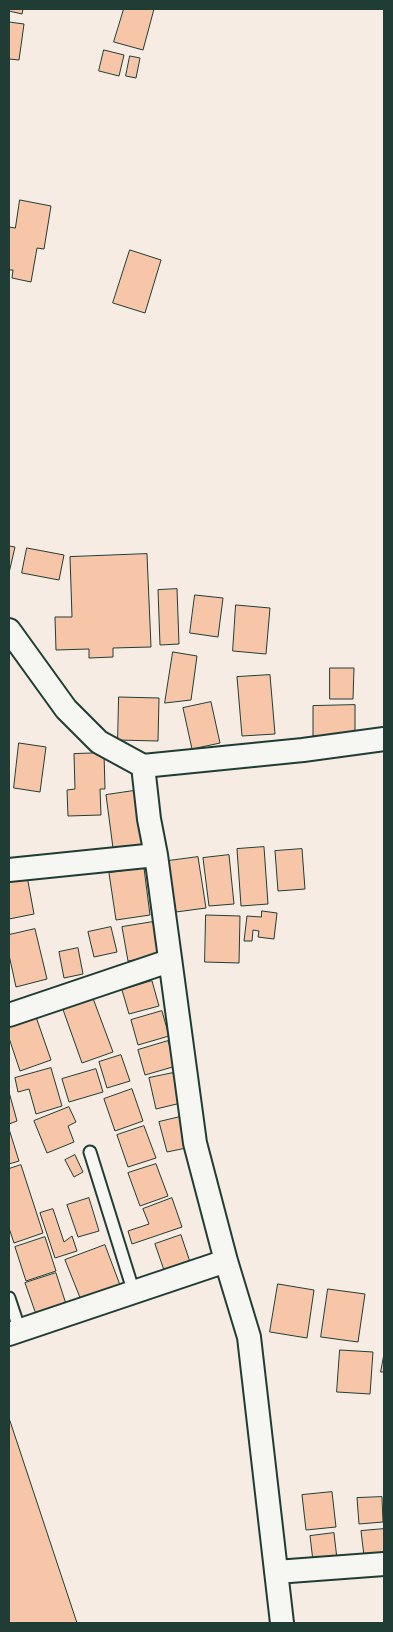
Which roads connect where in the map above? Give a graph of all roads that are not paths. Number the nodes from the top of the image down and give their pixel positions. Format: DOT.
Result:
graph roads {
  1 [pos="9,630"];
  2 [pos="384,739"];
  3 [pos="143,766"];
  4 [pos="156,855"];
  5 [pos="9,870"];
  6 [pos="169,961"];
  7 [pos="9,1015"];
  8 [pos="90,1152"];
  9 [pos="226,1262"];
  10 [pos="134,1292"];
  11 [pos="9,1298"];
  12 [pos="14,1332"];
  13 [pos="384,1564"];
  14 [pos="276,1572"];
  15 [pos="282,1623"];
  1 -- 3 [label="street"];
  2 -- 3 [label="street"];
  3 -- 4 [label="street"];
  4 -- 5 [label="street"];
  4 -- 6 [label="street"];
  6 -- 7 [label="street"];
  6 -- 9 [label="street"];
  8 -- 10 [label="lane"];
  9 -- 10 [label="street"];
  9 -- 14 [label="street"];
  10 -- 12 [label="street"];
  11 -- 12 [label="lane"];
  13 -- 14 [label="street"];
  14 -- 15 [label="street"];
}
